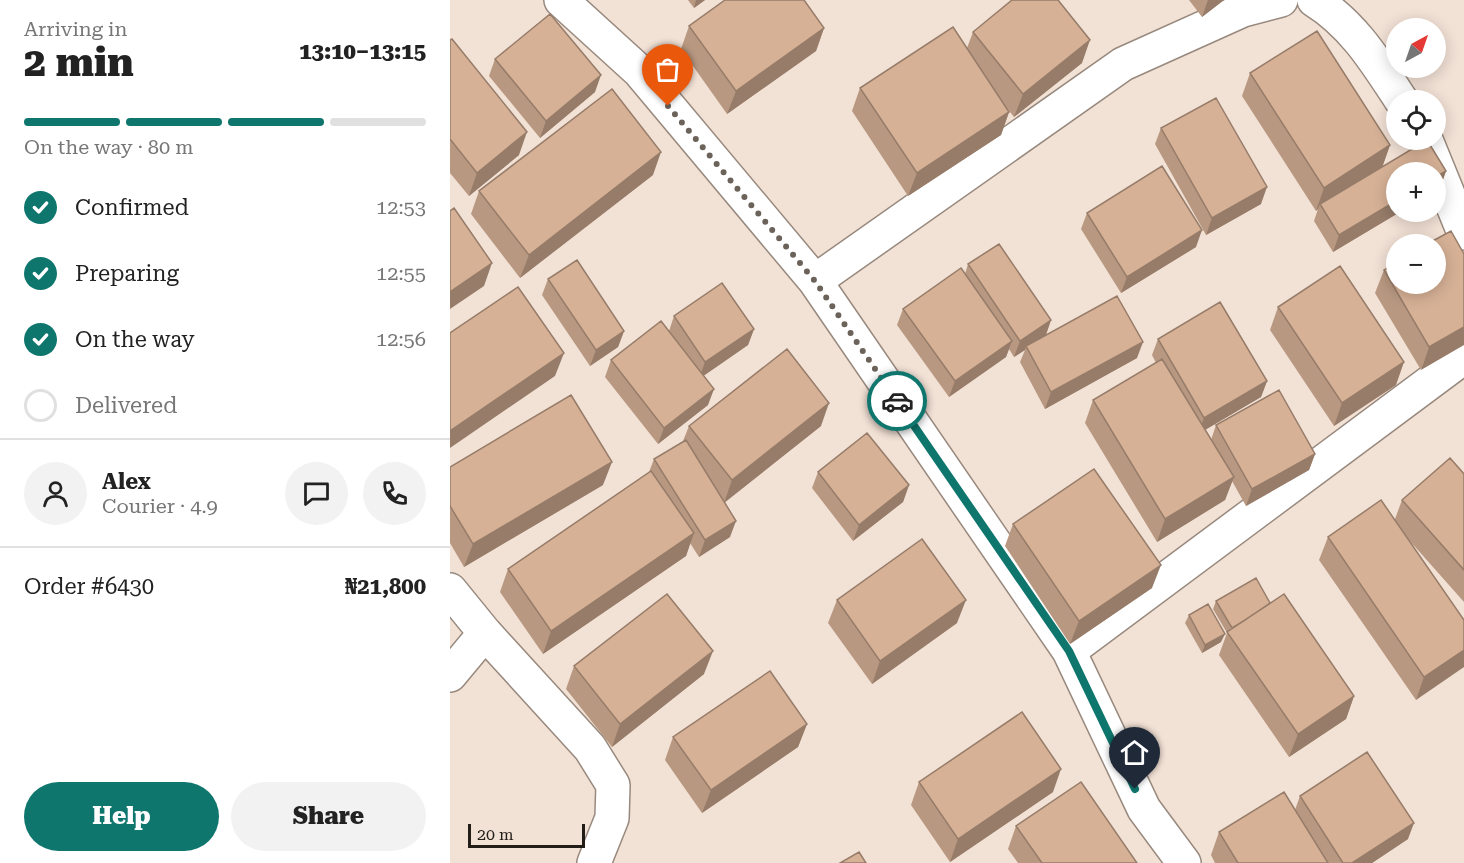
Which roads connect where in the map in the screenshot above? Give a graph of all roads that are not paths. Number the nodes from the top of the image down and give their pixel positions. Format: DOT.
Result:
graph roads {
  1 [pos="561,0"];
  2 [pos="1281,0"];
  3 [pos="1314,0"];
  4 [pos="1394,90"];
  5 [pos="1430,150"];
  6 [pos="1464,233"];
  7 [pos="815,281"];
  8 [pos="1464,357"];
  9 [pos="450,590"];
  10 [pos="484,633"];
  11 [pos="1069,651"];
  12 [pos="450,675"];
  13 [pos="594,863"];
  14 [pos="1184,863"];
  1 -- 7 [label="street"];
  2 -- 7 [label="street"];
  3 -- 4 [label="street"];
  5 -- 6 [label="street"];
  7 -- 11 [label="street"];
  8 -- 11 [label="street"];
  9 -- 10 [label="street"];
  10 -- 12 [label="street"];
  10 -- 13 [label="street"];
  11 -- 14 [label="street"];
}
